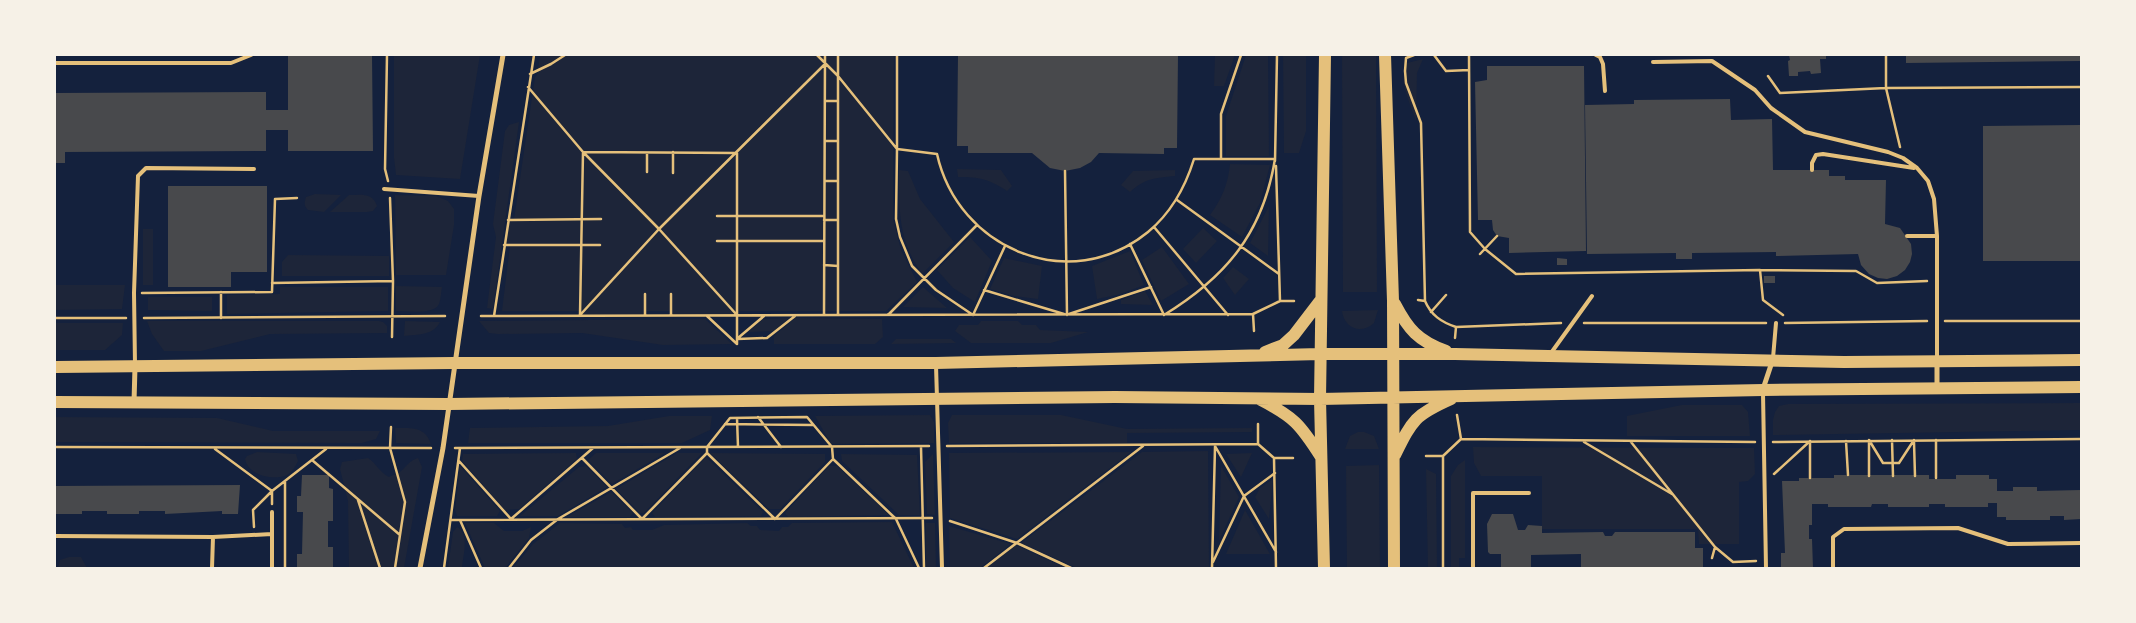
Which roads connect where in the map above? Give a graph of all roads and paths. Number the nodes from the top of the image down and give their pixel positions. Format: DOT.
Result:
graph roads {
  1 [pos="251,55"];
  2 [pos="387,55"];
  3 [pos="504,55"];
  4 [pos="534,55"];
  5 [pos="566,55"];
  6 [pos="818,55"];
  7 [pos="825,55"];
  8 [pos="838,55"];
  9 [pos="898,55"];
  10 [pos="1240,55"];
  11 [pos="1277,55"];
  12 [pos="1325,55"];
  13 [pos="1385,55"];
  14 [pos="1414,55"];
  15 [pos="1434,55"];
  16 [pos="1469,55"];
  17 [pos="1596,55"];
  18 [pos="1886,55"];
  19 [pos="1653,62"];
  20 [pos="55,63"];
  21 [pos="825,64"];
  22 [pos="1469,70"];
  23 [pos="530,74"];
  24 [pos="838,76"];
  25 [pos="1768,76"];
  26 [pos="528,87"];
  27 [pos="2081,87"];
  28 [pos="1886,88"];
  29 [pos="1605,91"];
  30 [pos="825,101"];
  31 [pos="838,101"];
  32 [pos="825,141"];
  33 [pos="838,141"];
  34 [pos="897,149"];
  35 [pos="583,152"];
  36 [pos="673,152"];
  37 [pos="647,153"];
  38 [pos="737,153"];
  39 [pos="1903,158"];
  40 [pos="1221,159"];
  41 [pos="1275,160"];
  42 [pos="1917,168"];
  43 [pos="254,169"];
  44 [pos="1812,170"];
  45 [pos="647,172"];
  46 [pos="673,172"];
  47 [pos="1065,172"];
  48 [pos="824,180"];
  49 [pos="838,181"];
  50 [pos="390,188"];
  51 [pos="384,189"];
  52 [pos="479,196"];
  53 [pos="297,198"];
  54 [pos="1176,200"];
  55 [pos="717,216"];
  56 [pos="737,216"];
  57 [pos="824,216"];
  58 [pos="601,219"];
  59 [pos="508,220"];
  60 [pos="582,220"];
  61 [pos="824,220"];
  62 [pos="838,220"];
  63 [pos="976,226"];
  64 [pos="1154,227"];
  65 [pos="659,229"];
  66 [pos="1497,236"];
  67 [pos="1907,236"];
  68 [pos="1937,236"];
  69 [pos="717,241"];
  70 [pos="737,241"];
  71 [pos="824,241"];
  72 [pos="504,244"];
  73 [pos="1130,244"];
  74 [pos="581,245"];
  75 [pos="600,245"];
  76 [pos="1005,246"];
  77 [pos="1241,247"];
  78 [pos="1485,249"];
  79 [pos="1480,254"];
  80 [pos="1066,261"];
  81 [pos="824,266"];
  82 [pos="838,266"];
  83 [pos="1760,270"];
  84 [pos="1279,274"];
  85 [pos="924,278"];
  86 [pos="1938,280"];
  87 [pos="393,281"];
  88 [pos="271,283"];
  89 [pos="1151,287"];
  90 [pos="1205,288"];
  91 [pos="984,290"];
  92 [pos="221,292"];
  93 [pos="134,293"];
  94 [pos="645,294"];
  95 [pos="671,294"];
  96 [pos="1446,295"];
  97 [pos="1592,296"];
  98 [pos="1418,300"];
  99 [pos="1280,301"];
  100 [pos="1294,301"];
  101 [pos="1320,301"];
  102 [pos="1393,301"];
  103 [pos="1425,301"];
  104 [pos="1432,312"];
  105 [pos="1253,314"];
  106 [pos="580,315"];
  107 [pos="645,315"];
  108 [pos="671,315"];
  109 [pos="737,315"];
  110 [pos="765,315"];
  111 [pos="796,315"];
  112 [pos="824,315"];
  113 [pos="838,315"];
  114 [pos="888,315"];
  115 [pos="973,315"];
  116 [pos="1067,315"];
  117 [pos="1164,315"];
  118 [pos="1228,315"];
  119 [pos="445,316"];
  120 [pos="481,316"];
  121 [pos="494,316"];
  122 [pos="706,316"];
  123 [pos="392,317"];
  124 [pos="55,318"];
  125 [pos="134,318"];
  126 [pos="221,318"];
  127 [pos="1571,323"];
  128 [pos="1766,323"];
  129 [pos="1776,323"];
  130 [pos="1788,324"];
  131 [pos="1456,327"];
  132 [pos="1254,330"];
  133 [pos="392,337"];
  134 [pos="1455,338"];
  135 [pos="737,339"];
  136 [pos="1320,354"];
  137 [pos="1394,354"];
  138 [pos="1455,354"];
  139 [pos="1255,356"];
  140 [pos="1549,356"];
  141 [pos="1772,360"];
  142 [pos="2081,360"];
  143 [pos="1937,361"];
  144 [pos="454,363"];
  145 [pos="936,363"];
  146 [pos="135,367"];
  147 [pos="55,368"];
  148 [pos="2081,387"];
  149 [pos="1937,388"];
  150 [pos="1763,390"];
  151 [pos="1456,397"];
  152 [pos="1256,398"];
  153 [pos="1320,398"];
  154 [pos="1394,398"];
  155 [pos="937,399"];
  156 [pos="55,402"];
  157 [pos="134,403"];
  158 [pos="449,404"];
  159 [pos="1456,415"];
  160 [pos="758,417"];
  161 [pos="738,418"];
  162 [pos="725,424"];
  163 [pos="738,424"];
  164 [pos="763,424"];
  165 [pos="1258,424"];
  166 [pos="814,425"];
  167 [pos="390,427"];
  168 [pos="1892,440"];
  169 [pos="1936,440"];
  170 [pos="1583,441"];
  171 [pos="1846,441"];
  172 [pos="1631,442"];
  173 [pos="1258,444"];
  174 [pos="921,446"];
  175 [pos="938,446"];
  176 [pos="1143,446"];
  177 [pos="1215,446"];
  178 [pos="55,447"];
  179 [pos="594,447"];
  180 [pos="681,447"];
  181 [pos="707,447"];
  182 [pos="738,447"];
  183 [pos="781,447"];
  184 [pos="832,447"];
  185 [pos="214,448"];
  186 [pos="328,448"];
  187 [pos="390,448"];
  188 [pos="431,448"];
  189 [pos="455,448"];
  190 [pos="460,448"];
  191 [pos="707,453"];
  192 [pos="1426,456"];
  193 [pos="1443,456"];
  194 [pos="1394,457"];
  195 [pos="582,458"];
  196 [pos="833,458"];
  197 [pos="1274,458"];
  198 [pos="1293,458"];
  199 [pos="1321,458"];
  200 [pos="312,460"];
  201 [pos="459,461"];
  202 [pos="1892,463"];
  203 [pos="1275,473"];
  204 [pos="1848,474"];
  205 [pos="1869,476"];
  206 [pos="1893,476"];
  207 [pos="1915,476"];
  208 [pos="1810,478"];
  209 [pos="1936,478"];
  210 [pos="285,481"];
  211 [pos="1764,482"];
  212 [pos="612,488"];
  213 [pos="272,491"];
  214 [pos="1528,493"];
  215 [pos="1673,495"];
  216 [pos="1244,496"];
  217 [pos="358,499"];
  218 [pos="272,512"];
  219 [pos="896,518"];
  220 [pos="923,518"];
  221 [pos="934,518"];
  222 [pos="941,518"];
  223 [pos="512,519"];
  224 [pos="558,519"];
  225 [pos="642,519"];
  226 [pos="775,519"];
  227 [pos="451,520"];
  228 [pos="460,520"];
  229 [pos="254,528"];
  230 [pos="272,534"];
  231 [pos="400,535"];
  232 [pos="55,536"];
  233 [pos="213,537"];
  234 [pos="1017,543"];
  235 [pos="2081,543"];
  236 [pos="1715,547"];
  237 [pos="1276,552"];
  238 [pos="1712,558"];
  239 [pos="1766,561"];
  240 [pos="1212,563"];
  241 [pos="212,568"];
  242 [pos="272,568"];
  243 [pos="285,568"];
  244 [pos="380,568"];
  245 [pos="395,568"];
  246 [pos="420,568"];
  247 [pos="444,568"];
  248 [pos="481,568"];
  249 [pos="509,568"];
  250 [pos="919,568"];
  251 [pos="924,568"];
  252 [pos="942,568"];
  253 [pos="984,568"];
  254 [pos="1071,568"];
  255 [pos="1212,568"];
  256 [pos="1276,568"];
  257 [pos="1324,568"];
  258 [pos="1394,568"];
  259 [pos="1443,568"];
  260 [pos="1473,568"];
  261 [pos="1766,568"];
  262 [pos="1833,568"];
  1 -- 20 [label="lane"];
  2 -- 50 [label="path"];
  3 -- 52 [label="street"];
  4 -- 23 [label="path"];
  5 -- 23 [label="path"];
  6 -- 21 [label="path"];
  7 -- 21 [label="path"];
  8 -- 24 [label="path"];
  9 -- 34 [label="path"];
  10 -- 40 [label="path"];
  11 -- 41 [label="path"];
  12 -- 101 [label="main road"];
  13 -- 102 [label="main road"];
  14 -- 103 [label="path"];
  15 -- 22 [label="path"];
  16 -- 22 [label="path"];
  17 -- 29 [label="lane"];
  18 -- 28 [label="path"];
  19 -- 39 [label="lane"];
  21 -- 24 [label="path"];
  21 -- 30 [label="path"];
  21 -- 38 [label="path"];
  22 -- 78 [label="path"];
  23 -- 26 [label="path"];
  24 -- 31 [label="path"];
  24 -- 34 [label="path"];
  25 -- 28 [label="path"];
  26 -- 35 [label="path"];
  26 -- 59 [label="path"];
  27 -- 28 [label="path"];
  28 -- 39 [label="path"];
  30 -- 31 [label="path"];
  30 -- 32 [label="path"];
  31 -- 33 [label="path"];
  32 -- 33 [label="path"];
  32 -- 48 [label="path"];
  33 -- 49 [label="path"];
  34 -- 63 [label="path"];
  34 -- 85 [label="path"];
  35 -- 37 [label="path"];
  35 -- 60 [label="path"];
  35 -- 65 [label="path"];
  36 -- 37 [label="path"];
  36 -- 38 [label="path"];
  36 -- 46 [label="path"];
  37 -- 45 [label="path"];
  38 -- 56 [label="path"];
  38 -- 65 [label="path"];
  39 -- 42 [label="lane"];
  40 -- 41 [label="path"];
  40 -- 54 [label="path"];
  41 -- 77 [label="path"];
  41 -- 84 [label="path"];
  42 -- 44 [label="lane"];
  42 -- 68 [label="lane"];
  43 -- 93 [label="lane"];
  47 -- 80 [label="path"];
  48 -- 49 [label="path"];
  48 -- 57 [label="path"];
  49 -- 62 [label="path"];
  50 -- 51 [label="lane"];
  50 -- 52 [label="lane"];
  50 -- 87 [label="path"];
  52 -- 144 [label="street"];
  53 -- 88 [label="path"];
  54 -- 64 [label="path"];
  54 -- 77 [label="path"];
  55 -- 56 [label="path"];
  56 -- 57 [label="path"];
  56 -- 70 [label="path"];
  57 -- 61 [label="path"];
  58 -- 60 [label="path"];
  59 -- 60 [label="path"];
  59 -- 72 [label="path"];
  60 -- 74 [label="path"];
  61 -- 62 [label="path"];
  61 -- 71 [label="path"];
  62 -- 82 [label="path"];
  63 -- 76 [label="path"];
  63 -- 85 [label="path"];
  64 -- 73 [label="path"];
  64 -- 90 [label="path"];
  65 -- 106 [label="path"];
  65 -- 109 [label="path"];
  66 -- 78 [label="path"];
  67 -- 68 [label="lane"];
  68 -- 86 [label="lane"];
  69 -- 70 [label="path"];
  70 -- 71 [label="path"];
  70 -- 109 [label="path"];
  71 -- 81 [label="path"];
  72 -- 74 [label="path"];
  72 -- 121 [label="path"];
  73 -- 80 [label="path"];
  73 -- 89 [label="path"];
  74 -- 75 [label="path"];
  74 -- 106 [label="path"];
  76 -- 80 [label="path"];
  76 -- 91 [label="path"];
  77 -- 84 [label="path"];
  77 -- 90 [label="path"];
  78 -- 79 [label="path"];
  78 -- 83 [label="path"];
  80 -- 116 [label="path"];
  81 -- 82 [label="path"];
  81 -- 112 [label="path"];
  82 -- 113 [label="path"];
  83 -- 86 [label="path"];
  83 -- 130 [label="path"];
  84 -- 99 [label="path"];
  85 -- 114 [label="path"];
  85 -- 115 [label="path"];
  86 -- 143 [label="lane"];
  87 -- 88 [label="path"];
  87 -- 123 [label="path"];
  88 -- 92 [label="path"];
  89 -- 116 [label="path"];
  89 -- 117 [label="path"];
  90 -- 117 [label="path"];
  90 -- 118 [label="path"];
  91 -- 115 [label="path"];
  91 -- 116 [label="path"];
  92 -- 93 [label="path"];
  92 -- 126 [label="path"];
  93 -- 125 [label="lane"];
  94 -- 107 [label="path"];
  95 -- 108 [label="path"];
  96 -- 104 [label="path"];
  97 -- 127 [label="lane"];
  98 -- 103 [label="path"];
  99 -- 100 [label="path"];
  99 -- 105 [label="path"];
  101 -- 136 [label="main road"];
  101 -- 139 [label="main road"];
  102 -- 137 [label="main road"];
  102 -- 138 [label="main road"];
  103 -- 104 [label="path"];
  104 -- 131 [label="path"];
  105 -- 118 [label="path"];
  105 -- 132 [label="path"];
  106 -- 107 [label="path"];
  106 -- 121 [label="path"];
  107 -- 108 [label="path"];
  108 -- 122 [label="path"];
  109 -- 110 [label="path"];
  109 -- 122 [label="path"];
  109 -- 135 [label="path"];
  110 -- 111 [label="path"];
  110 -- 135 [label="path"];
  111 -- 112 [label="path"];
  111 -- 135 [label="path"];
  112 -- 113 [label="path"];
  113 -- 114 [label="path"];
  114 -- 115 [label="path"];
  115 -- 116 [label="path"];
  116 -- 117 [label="path"];
  117 -- 118 [label="path"];
  119 -- 123 [label="path"];
  120 -- 121 [label="path"];
  122 -- 135 [label="path"];
  123 -- 126 [label="path"];
  123 -- 133 [label="path"];
  124 -- 125 [label="path"];
  125 -- 126 [label="path"];
  125 -- 146 [label="lane"];
  127 -- 128 [label="path"];
  127 -- 131 [label="path"];
  127 -- 140 [label="lane"];
  129 -- 141 [label="lane"];
  131 -- 134 [label="path"];
  136 -- 137 [label="main road"];
  136 -- 139 [label="main road"];
  136 -- 153 [label="main road"];
  137 -- 138 [label="main road"];
  137 -- 154 [label="main road"];
  138 -- 140 [label="main road"];
  139 -- 145 [label="main road"];
  140 -- 141 [label="main road"];
  141 -- 143 [label="main road"];
  141 -- 150 [label="street"];
  142 -- 143 [label="main road"];
  143 -- 149 [label="street"];
  144 -- 145 [label="main road"];
  144 -- 146 [label="main road"];
  144 -- 158 [label="street"];
  145 -- 155 [label="lane"];
  146 -- 147 [label="main road"];
  146 -- 157 [label="street"];
  148 -- 149 [label="main road"];
  149 -- 150 [label="main road"];
  150 -- 151 [label="main road"];
  150 -- 211 [label="lane"];
  151 -- 154 [label="main road"];
  151 -- 194 [label="main road"];
  152 -- 153 [label="main road"];
  152 -- 155 [label="main road"];
  152 -- 199 [label="main road"];
  153 -- 154 [label="main road"];
  153 -- 199 [label="main road"];
  154 -- 194 [label="main road"];
  155 -- 158 [label="main road"];
  155 -- 175 [label="lane"];
  156 -- 157 [label="main road"];
  157 -- 158 [label="main road"];
  158 -- 246 [label="street"];
  159 -- 193 [label="path"];
  160 -- 161 [label="path"];
  160 -- 164 [label="path"];
  160 -- 166 [label="path"];
  161 -- 162 [label="path"];
  161 -- 163 [label="path"];
  162 -- 163 [label="path"];
  162 -- 181 [label="path"];
  163 -- 164 [label="path"];
  163 -- 182 [label="path"];
  164 -- 166 [label="path"];
  164 -- 183 [label="path"];
  165 -- 173 [label="path"];
  166 -- 184 [label="path"];
  167 -- 187 [label="path"];
  168 -- 202 [label="path"];
  169 -- 209 [label="path"];
  170 -- 215 [label="path"];
  171 -- 204 [label="path"];
  172 -- 215 [label="path"];
  173 -- 177 [label="path"];
  173 -- 197 [label="path"];
  174 -- 175 [label="path"];
  174 -- 184 [label="path"];
  174 -- 220 [label="path"];
  175 -- 176 [label="path"];
  175 -- 222 [label="lane"];
  176 -- 177 [label="path"];
  176 -- 234 [label="path"];
  177 -- 216 [label="path"];
  177 -- 240 [label="path"];
  178 -- 185 [label="path"];
  179 -- 180 [label="path"];
  179 -- 190 [label="path"];
  179 -- 195 [label="path"];
  180 -- 181 [label="path"];
  180 -- 212 [label="path"];
  181 -- 182 [label="path"];
  181 -- 191 [label="path"];
  182 -- 183 [label="path"];
  183 -- 184 [label="path"];
  184 -- 196 [label="path"];
  185 -- 186 [label="path"];
  185 -- 213 [label="path"];
  186 -- 187 [label="path"];
  186 -- 200 [label="path"];
  187 -- 188 [label="path"];
  187 -- 231 [label="path"];
  189 -- 190 [label="path"];
  190 -- 201 [label="path"];
  191 -- 225 [label="path"];
  191 -- 226 [label="path"];
  192 -- 193 [label="path"];
  193 -- 259 [label="path"];
  194 -- 258 [label="main road"];
  195 -- 212 [label="path"];
  195 -- 223 [label="path"];
  196 -- 219 [label="path"];
  196 -- 226 [label="path"];
  197 -- 198 [label="path"];
  197 -- 203 [label="path"];
  199 -- 257 [label="main road"];
  200 -- 210 [label="path"];
  200 -- 217 [label="path"];
  201 -- 223 [label="path"];
  201 -- 227 [label="path"];
  202 -- 205 [label="path"];
  202 -- 206 [label="path"];
  202 -- 207 [label="path"];
  203 -- 216 [label="path"];
  203 -- 237 [label="path"];
  208 -- 211 [label="path"];
  210 -- 213 [label="path"];
  210 -- 243 [label="path"];
  211 -- 239 [label="lane"];
  212 -- 224 [label="path"];
  212 -- 225 [label="path"];
  213 -- 229 [label="path"];
  214 -- 260 [label="lane"];
  215 -- 236 [label="path"];
  216 -- 237 [label="path"];
  216 -- 240 [label="path"];
  217 -- 231 [label="path"];
  217 -- 244 [label="path"];
  218 -- 230 [label="lane"];
  219 -- 220 [label="path"];
  219 -- 226 [label="path"];
  219 -- 250 [label="path"];
  220 -- 221 [label="path"];
  220 -- 251 [label="path"];
  222 -- 234 [label="path"];
  222 -- 252 [label="lane"];
  223 -- 224 [label="path"];
  223 -- 228 [label="path"];
  224 -- 225 [label="path"];
  224 -- 249 [label="path"];
  225 -- 226 [label="path"];
  227 -- 228 [label="path"];
  227 -- 247 [label="path"];
  228 -- 248 [label="path"];
  230 -- 233 [label="lane"];
  230 -- 242 [label="lane"];
  231 -- 245 [label="path"];
  232 -- 233 [label="lane"];
  233 -- 241 [label="lane"];
  234 -- 253 [label="path"];
  234 -- 254 [label="path"];
  235 -- 262 [label="lane"];
  236 -- 238 [label="path"];
  236 -- 239 [label="path"];
  237 -- 256 [label="path"];
  239 -- 261 [label="lane"];
  240 -- 255 [label="path"];
}
